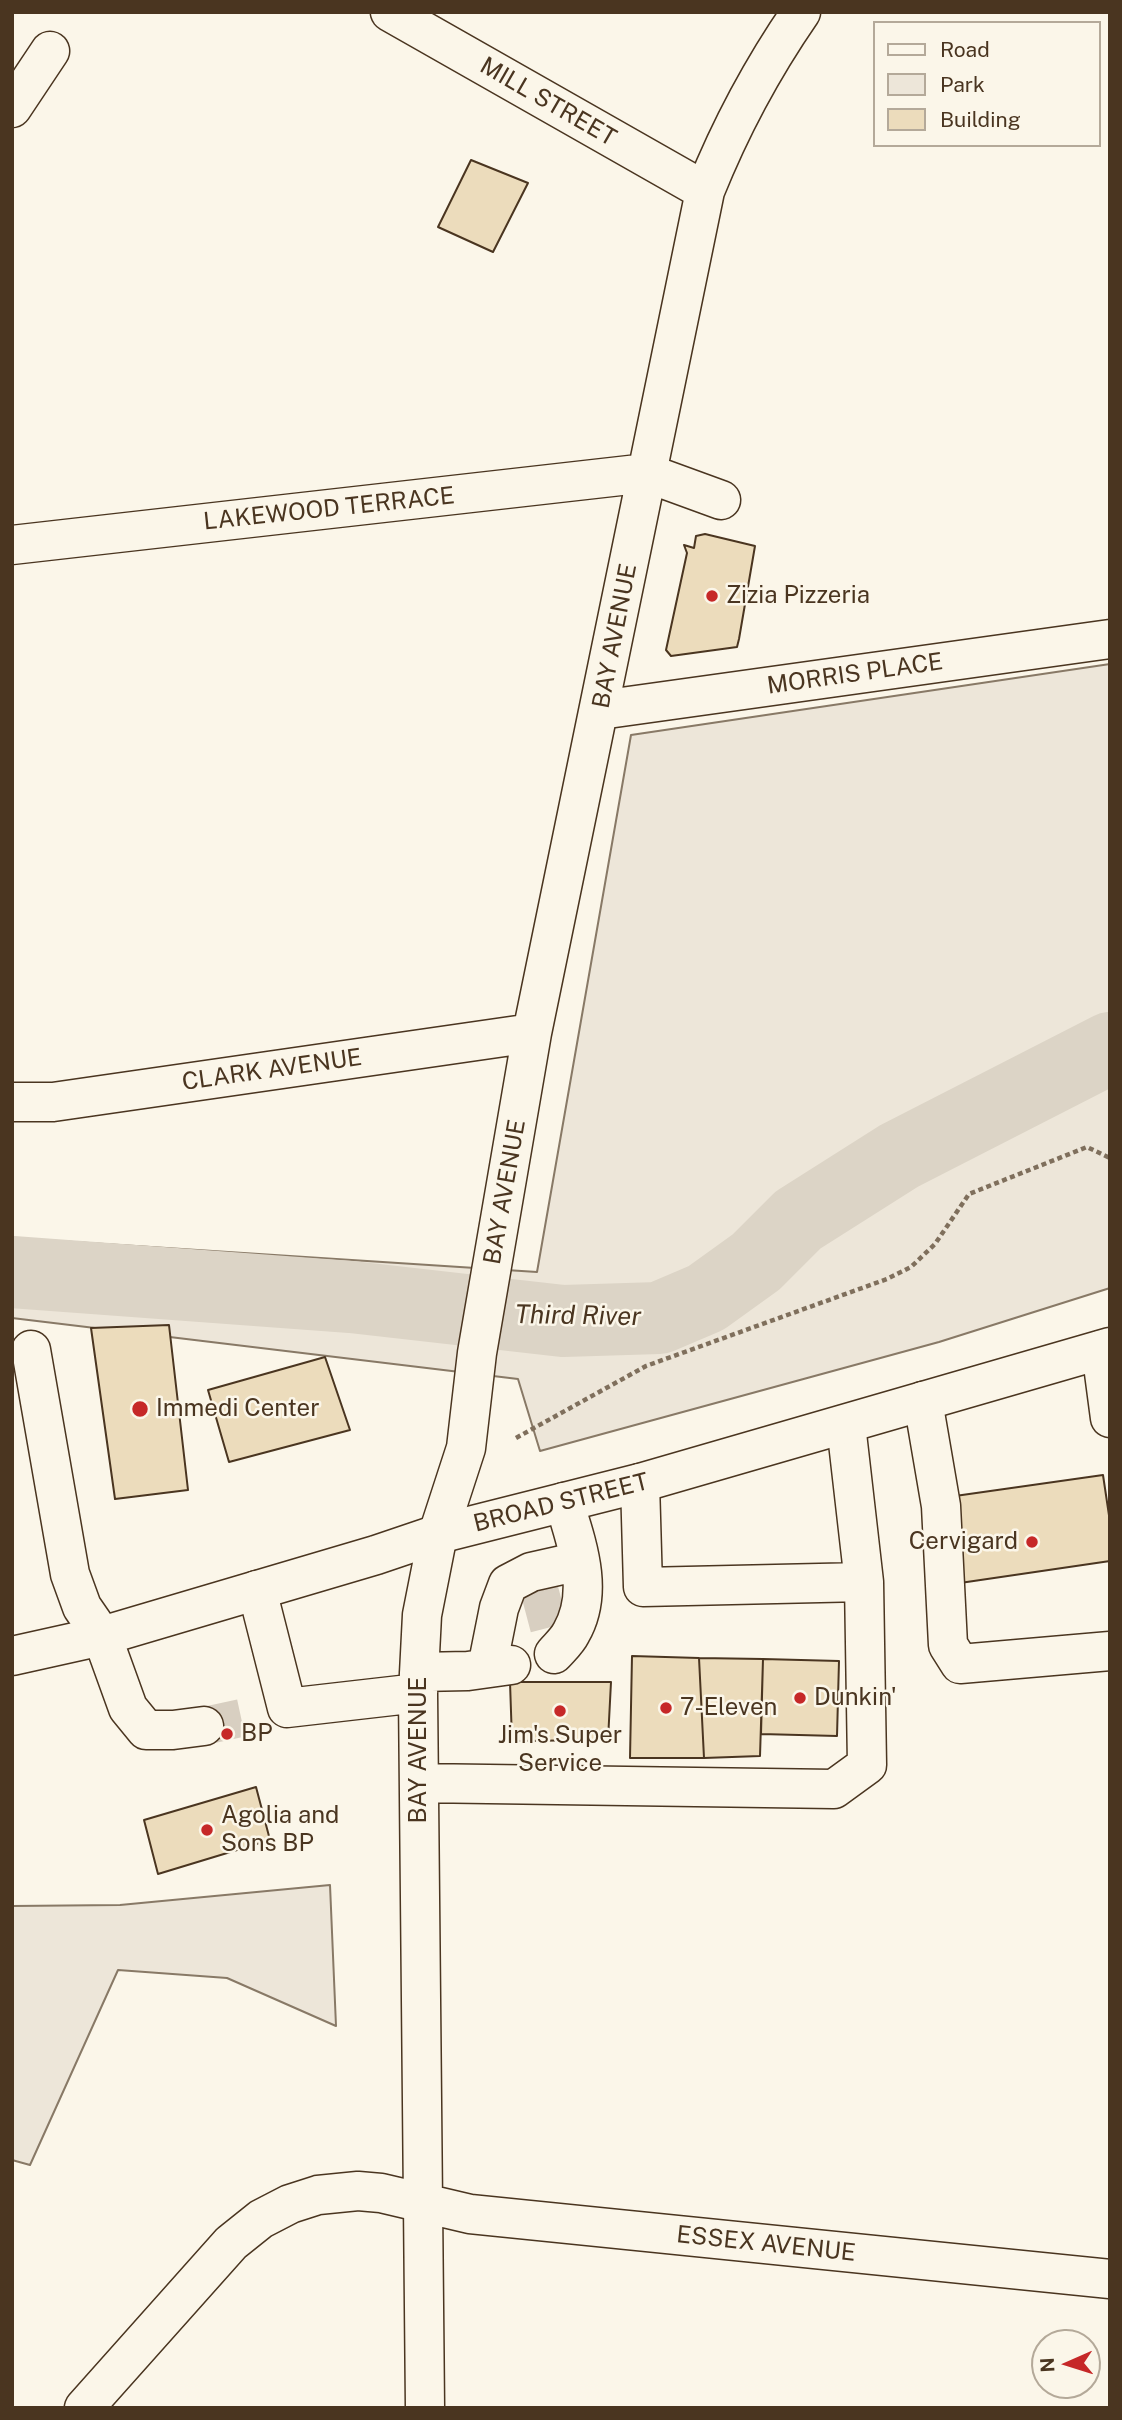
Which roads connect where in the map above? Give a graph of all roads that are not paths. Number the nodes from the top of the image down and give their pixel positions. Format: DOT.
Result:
graph roads {
  1 [pos="390,12"];
  2 [pos="801,12"];
  3 [pos="50,51"];
  4 [pos="12,108"];
  5 [pos="705,191"];
  6 [pos="647,473"];
  7 [pos="721,500"];
  8 [pos="12,545"];
  9 [pos="1110,639"];
  10 [pos="600,710"];
  11 [pos="532,1033"];
  12 [pos="12,1101"];
  13 [pos="1105,1348"];
  14 [pos="31,1350"];
  15 [pos="923,1401"];
  16 [pos="1110,1418"];
  17 [pos="846,1425"];
  18 [pos="640,1483"];
  19 [pos="564,1502"];
  20 [pos="438,1534"];
  21 [pos="580,1561"];
  22 [pos="864,1581"];
  23 [pos="257,1590"];
  24 [pos="102,1636"];
  25 [pos="1110,1651"];
  26 [pos="554,1654"];
  27 [pos="12,1656"];
  28 [pos="418,1683"];
  29 [pos="204,1726"];
  30 [pos="419,1783"];
  31 [pos="422,2204"];
  32 [pos="1110,2279"];
  33 [pos="84,2408"];
  34 [pos="425,2408"];
  1 -- 5 [label="street, MILL STREET"];
  2 -- 5 [label="street, BAY AVENUE"];
  3 -- 4 [label="street"];
  5 -- 6 [label="street, BAY AVENUE"];
  6 -- 7 [label="street"];
  6 -- 8 [label="street, LAKEWOOD TERRACE"];
  6 -- 10 [label="street, BAY AVENUE"];
  9 -- 10 [label="street, MORRIS PLACE"];
  10 -- 11 [label="street, BAY AVENUE"];
  11 -- 12 [label="street, CLARK AVENUE"];
  11 -- 20 [label="street, BAY AVENUE"];
  13 -- 15 [label="street, BROAD STREET"];
  13 -- 16 [label="street"];
  14 -- 24 [label="street"];
  15 -- 17 [label="street, BROAD STREET"];
  15 -- 25 [label="street"];
  17 -- 18 [label="street, BROAD STREET"];
  17 -- 22 [label="street"];
  18 -- 19 [label="street, BROAD STREET"];
  18 -- 22 [label="street"];
  19 -- 20 [label="street, BROAD STREET"];
  19 -- 21 [label="street"];
  20 -- 23 [label="street, BROAD STREET"];
  20 -- 28 [label="street, BAY AVENUE"];
  21 -- 26 [label="street"];
  21 -- 28 [label="street"];
  22 -- 30 [label="street"];
  23 -- 24 [label="street, BROAD STREET"];
  23 -- 28 [label="street"];
  24 -- 27 [label="street, BROAD STREET"];
  24 -- 29 [label="street"];
  28 -- 30 [label="street, BAY AVENUE"];
  30 -- 31 [label="street, BAY AVENUE"];
  31 -- 32 [label="street, ESSEX AVENUE"];
  31 -- 33 [label="street, ESSEX AVENUE"];
  31 -- 34 [label="street, BAY AVENUE"];
}
